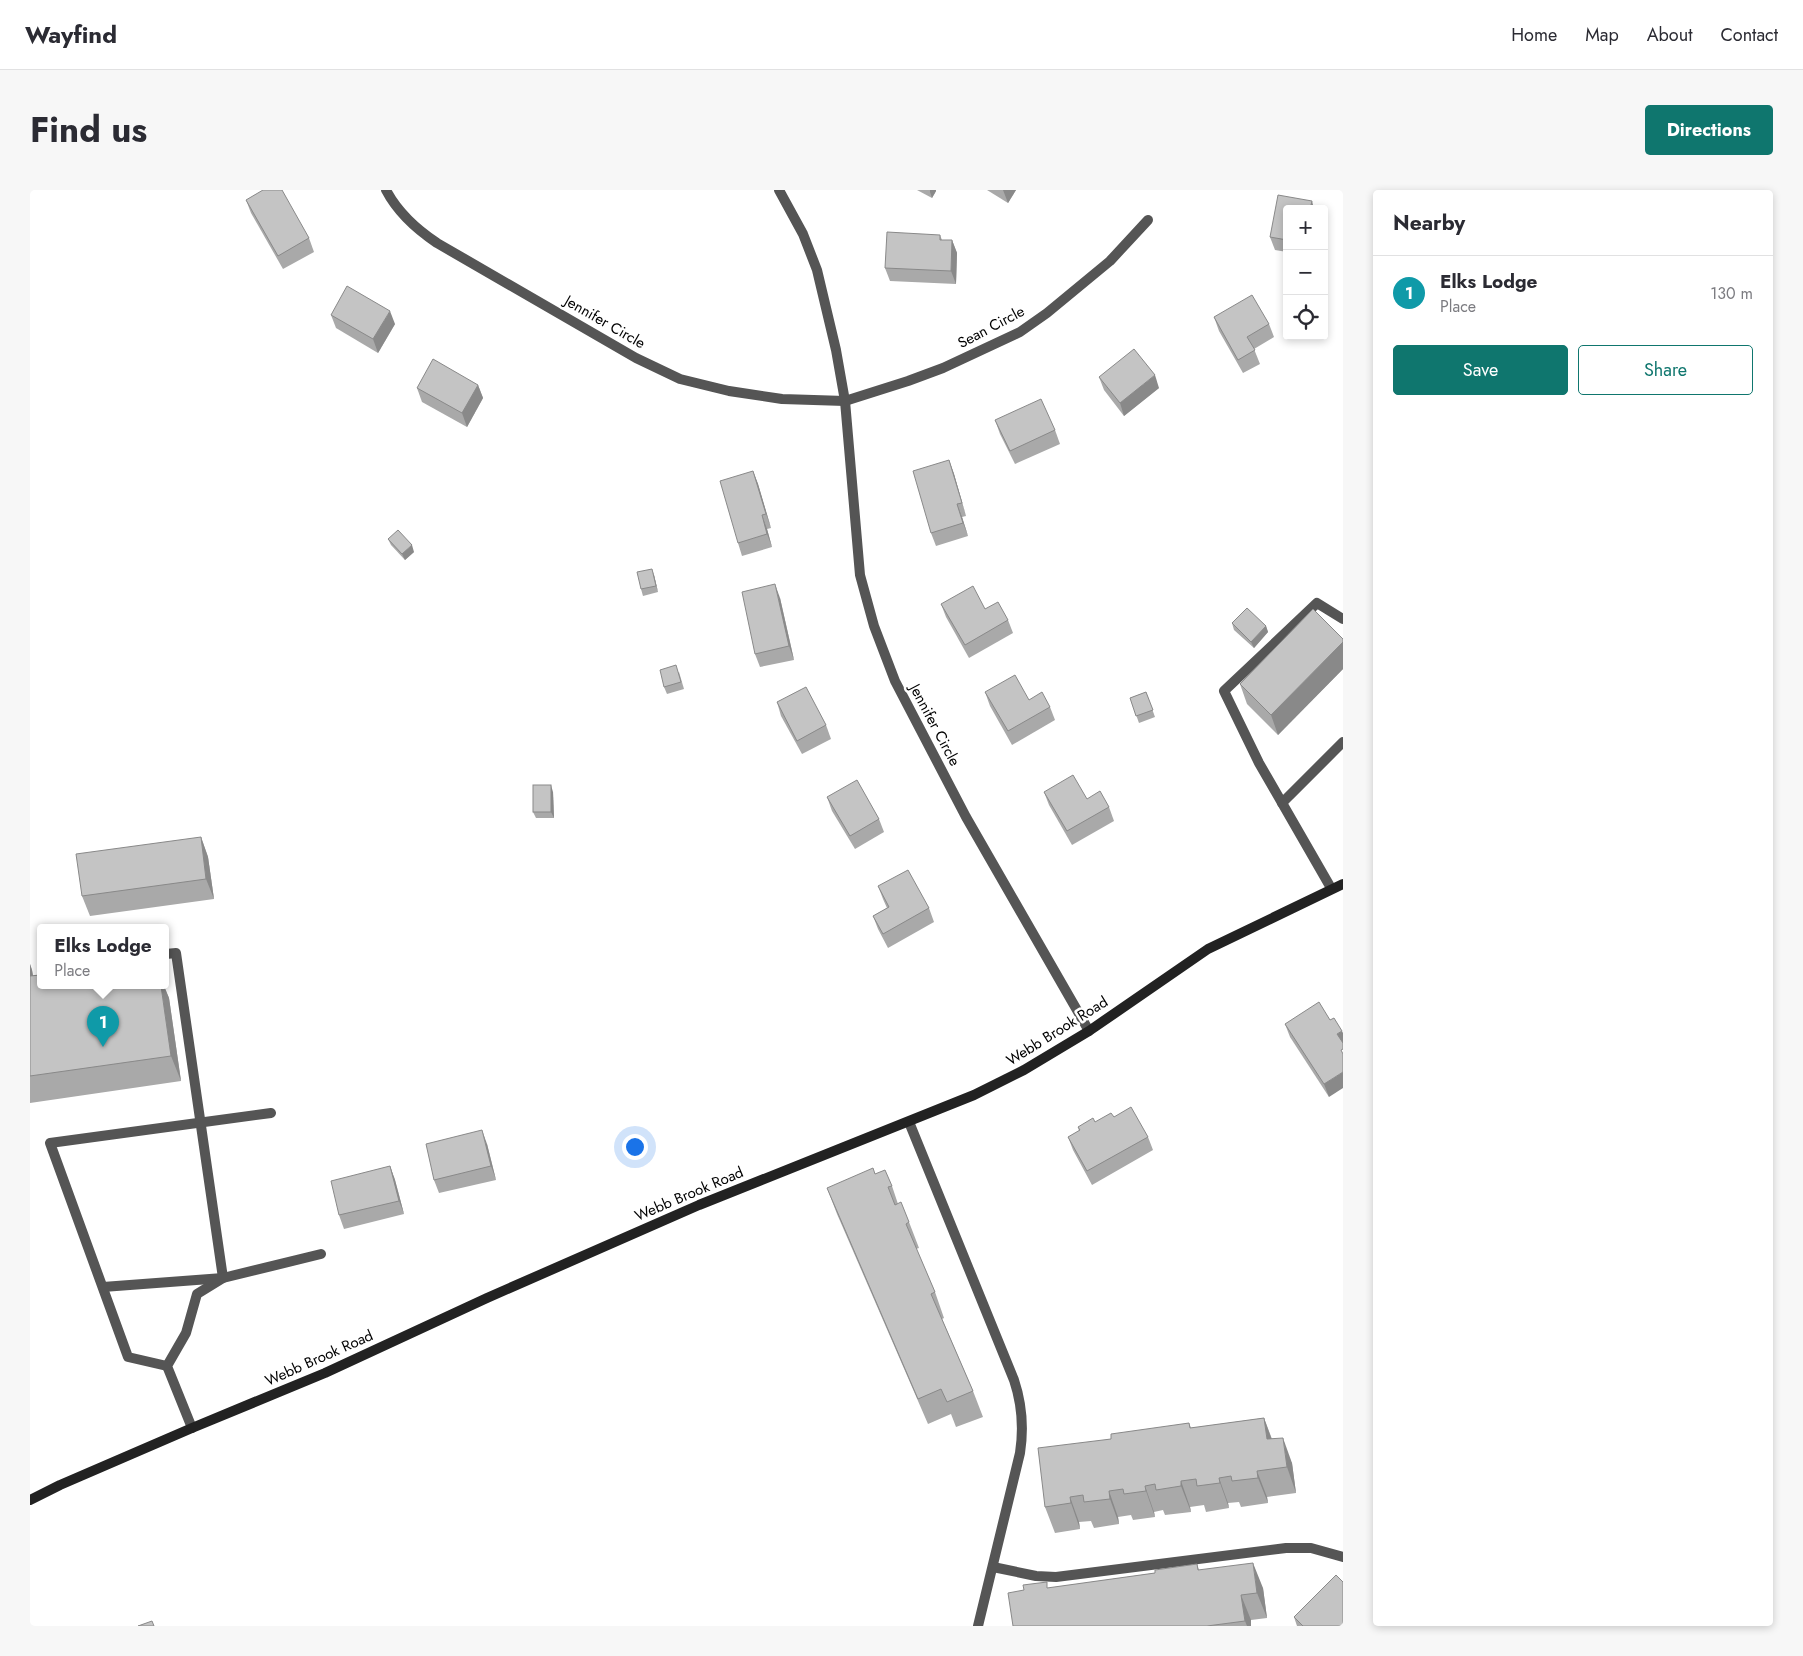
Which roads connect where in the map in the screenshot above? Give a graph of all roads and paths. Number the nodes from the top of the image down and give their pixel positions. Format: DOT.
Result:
graph roads {
  1 [pos="386,190"];
  2 [pos="779,190"];
  3 [pos="1148,220"];
  4 [pos="845,401"];
  5 [pos="1343,619"];
  6 [pos="1343,742"];
  7 [pos="1282,803"];
  8 [pos="1343,884"];
  9 [pos="1331,888"];
  10 [pos="169,954"];
  11 [pos="1090,1031"];
  12 [pos="270,1113"];
  13 [pos="200,1122"];
  14 [pos="909,1122"];
  15 [pos="321,1254"];
  16 [pos="223,1278"];
  17 [pos="103,1287"];
  18 [pos="167,1366"];
  19 [pos="192,1428"];
  20 [pos="30,1500"];
  21 [pos="1343,1557"];
  22 [pos="993,1567"];
  23 [pos="978,1626"];
  1 -- 4 [label="street, Jennifer Circle"];
  2 -- 4 [label="street, Jennifer Circle"];
  3 -- 4 [label="street, Sean Circle"];
  4 -- 11 [label="street, Jennifer Circle"];
  5 -- 7 [label="street"];
  6 -- 7 [label="street"];
  7 -- 9 [label="street"];
  8 -- 9 [label="street, Webb Brook Road"];
  9 -- 11 [label="street, Webb Brook Road"];
  10 -- 13 [label="street"];
  11 -- 14 [label="street, Webb Brook Road"];
  12 -- 13 [label="street"];
  13 -- 16 [label="street"];
  13 -- 17 [label="street"];
  14 -- 19 [label="street, Webb Brook Road"];
  14 -- 22 [label="street"];
  15 -- 16 [label="street"];
  16 -- 17 [label="street"];
  16 -- 18 [label="street"];
  17 -- 18 [label="street"];
  18 -- 19 [label="street"];
  19 -- 20 [label="street, Webb Brook Road"];
  21 -- 22 [label="street"];
  22 -- 23 [label="street"];
}
